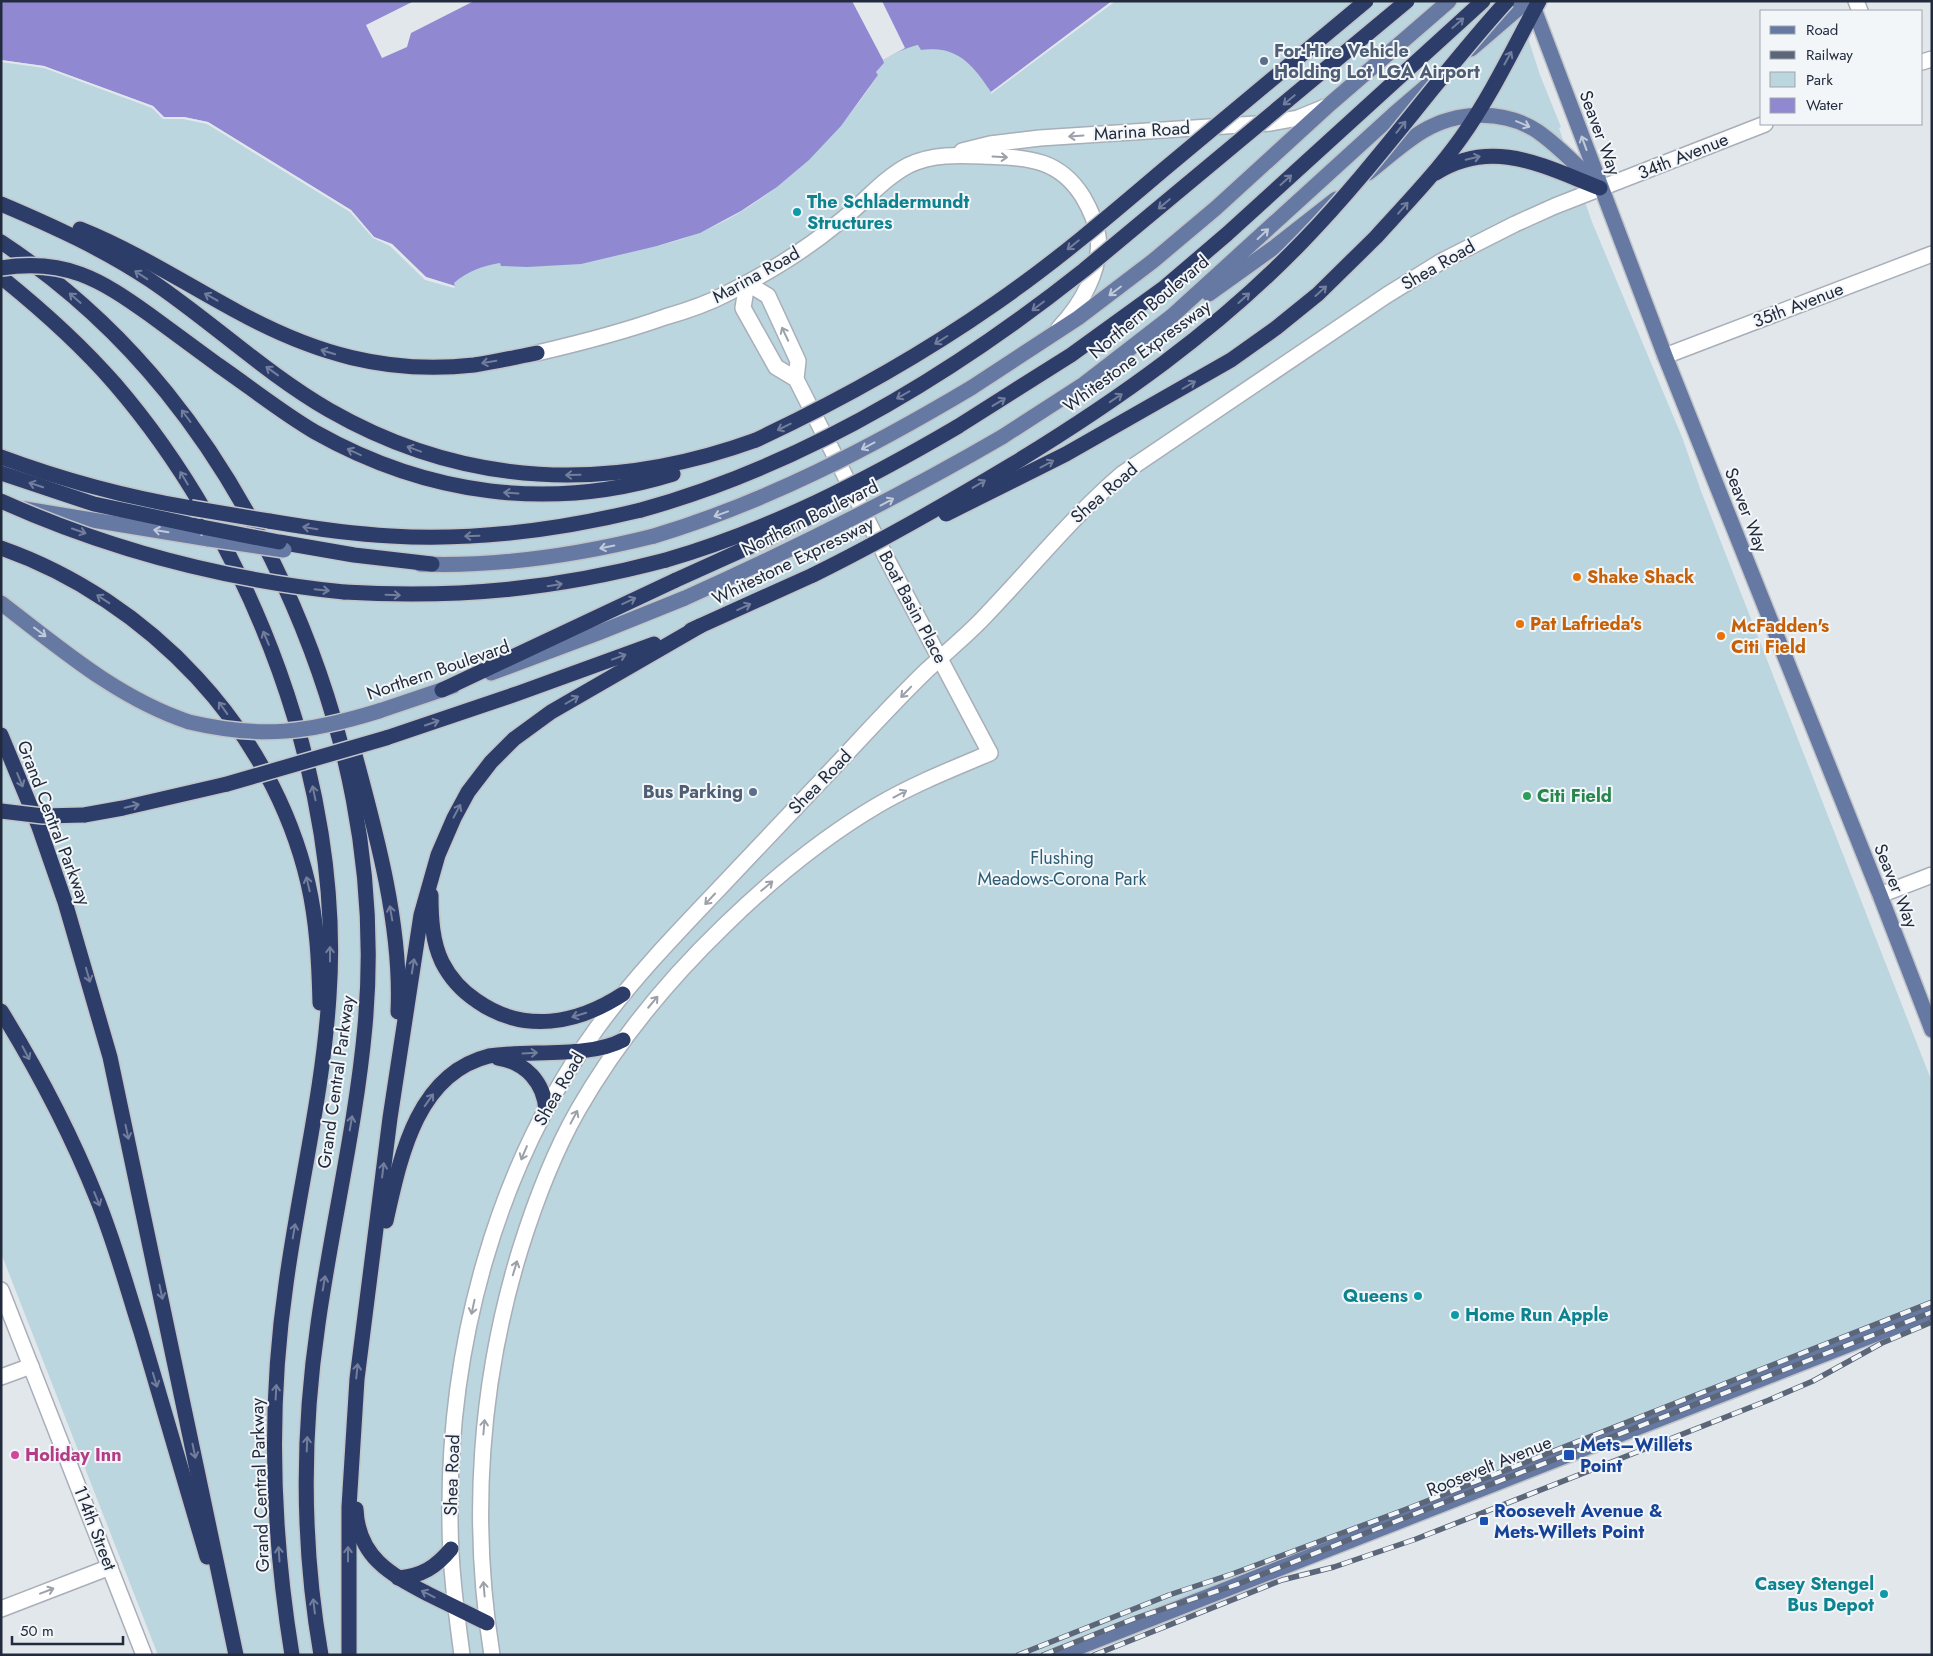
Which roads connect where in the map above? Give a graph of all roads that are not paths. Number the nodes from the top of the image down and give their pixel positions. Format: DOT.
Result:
graph roads {
  1 [pos="1366,1"];
  2 [pos="1408,1"];
  3 [pos="1449,1"];
  4 [pos="1483,1"];
  5 [pos="1507,1"];
  6 [pos="1533,3"];
  7 [pos="1330,104"];
  8 [pos="1476,116"];
  9 [pos="1762,125"];
  10 [pos="951,154"];
  11 [pos="1429,178"];
  12 [pos="1600,188"];
  13 [pos="1,203"];
  14 [pos="1,242"];
  15 [pos="1932,254"];
  16 [pos="1,268"];
  17 [pos="1,277"];
  18 [pos="747,283"];
  19 [pos="1054,334"];
  20 [pos="537,353"];
  21 [pos="1665,356"];
  22 [pos="1106,368"];
  23 [pos="796,379"];
  24 [pos="957,427"];
  25 [pos="1,457"];
  26 [pos="1,473"];
  27 [pos="625,479"];
  28 [pos="1,501"];
  29 [pos="1,505"];
  30 [pos="205,533"];
  31 [pos="1,548"];
  32 [pos="432,564"];
  33 [pos="813,575"];
  34 [pos="1,602"];
  35 [pos="302,626"];
  36 [pos="700,626"];
  37 [pos="940,658"];
  38 [pos="442,690"];
  39 [pos="1,736"];
  40 [pos="990,753"];
  41 [pos="1,811"];
  42 [pos="435,865"];
  43 [pos="1932,875"];
  44 [pos="1880,895"];
  45 [pos="623,994"];
  46 [pos="1,1011"];
  47 [pos="1932,1030"];
  48 [pos="623,1040"];
  49 [pos="581,1050"];
  50 [pos="482,1058"];
  51 [pos="321,1072"];
  52 [pos="546,1110"];
  53 [pos="390,1118"];
  54 [pos="1,1290"];
  55 [pos="366,1306"];
  56 [pos="1932,1312"];
  57 [pos="31,1366"];
  58 [pos="1,1377"];
  59 [pos="354,1420"];
  60 [pos="451,1549"];
  61 [pos="110,1567"];
  62 [pos="398,1578"];
  63 [pos="456,1608"];
  64 [pos="1,1609"];
  65 [pos="487,1622"];
  66 [pos="144,1655"];
  67 [pos="235,1655"];
  68 [pos="292,1655"];
  69 [pos="321,1655"];
  70 [pos="348,1655"];
  71 [pos="462,1655"];
  72 [pos="492,1655"];
  73 [pos="1059,1655"];
  1 -- 27 [label="highway, one-way, bridge"];
  2 -- 25 [label="highway, one-way, bridge"];
  3 -- 7 [label="main road, Northern Boulevard"];
  24 -- 4 [label="highway, one-way"];
  33 -- 5 [label="highway, Whitestone Expressway, one-way, bridge"];
  8 -- 6 [label="highway, one-way"];
  12 -- 6 [label="main road, Seaver Way, one-way"];
  22 -- 6 [label="main road, Northern Boulevard, one-way"];
  7 -- 10 [label="street, Marina Road, one-way"];
  7 -- 19 [label="main road, Northern Boulevard, one-way"];
  8 -- 11 [label="highway"];
  8 -- 12 [label="main road, one-way"];
  8 -- 22 [label="main road"];
  9 -- 12 [label="street, 34th Avenue"];
  10 -- 18 [label="street, Marina Road"];
  10 -- 19 [label="street, Marina Road, one-way"];
  11 -- 12 [label="highway, one-way"];
  33 -- 11 [label="highway, one-way, bridge"];
  12 -- 21 [label="main road, Seaver Way"];
  12 -- 37 [label="street, Shea Road"];
  20 -- 13 [label="highway, one-way"];
  27 -- 13 [label="highway, one-way"];
  35 -- 14 [label="highway, Grand Central Parkway, one-way"];
  15 -- 21 [label="street, 35th Avenue"];
  27 -- 16 [label="highway, one-way, bridge"];
  51 -- 17 [label="highway, Grand Central Parkway, one-way"];
  18 -- 20 [label="street, Marina Road"];
  23 -- 18 [label="street, Boat Basin Place, one-way"];
  18 -- 23 [label="street"];
  19 -- 32 [label="main road, Northern Boulevard, one-way, bridge"];
  21 -- 44 [label="main road, Seaver Way"];
  38 -- 22 [label="main road, Northern Boulevard, one-way, bridge"];
  23 -- 37 [label="street, Boat Basin Place"];
  28 -- 24 [label="highway, one-way, bridge"];
  38 -- 24 [label="highway, one-way, bridge"];
  30 -- 26 [label="highway, one-way"];
  30 -- 29 [label="main road, one-way"];
  30 -- 32 [label="highway, bridge"];
  51 -- 31 [label="highway, one-way"];
  36 -- 33 [label="highway, Whitestone Expressway, one-way"];
  34 -- 38 [label="main road, Northern Boulevard, one-way, bridge"];
  53 -- 35 [label="highway, one-way"];
  69 -- 35 [label="highway, Grand Central Parkway, one-way"];
  41 -- 36 [label="highway, one-way, bridge"];
  42 -- 36 [label="highway, one-way"];
  37 -- 40 [label="street, Boat Basin Place"];
  37 -- 45 [label="street, Shea Road, one-way"];
  39 -- 67 [label="highway, Grand Central Parkway, one-way"];
  48 -- 40 [label="street, Shea Road, one-way"];
  45 -- 42 [label="highway, one-way"];
  53 -- 42 [label="highway, one-way"];
  43 -- 44 [label="street"];
  44 -- 47 [label="main road, Seaver Way"];
  45 -- 49 [label="street, Shea Road"];
  46 -- 67 [label="highway, one-way"];
  48 -- 49 [label="highway"];
  65 -- 48 [label="street, Shea Road, one-way"];
  50 -- 49 [label="highway, one-way"];
  49 -- 52 [label="street, Shea Road"];
  50 -- 52 [label="highway"];
  55 -- 50 [label="highway, one-way"];
  68 -- 51 [label="highway, Grand Central Parkway, one-way"];
  52 -- 60 [label="street, Shea Road, one-way"];
  55 -- 53 [label="highway, one-way"];
  54 -- 57 [label="street, 114th Street"];
  59 -- 55 [label="highway, one-way"];
  56 -- 73 [label="main road, Roosevelt Avenue"];
  57 -- 58 [label="street"];
  57 -- 61 [label="street, 114th Street"];
  59 -- 62 [label="highway"];
  70 -- 59 [label="highway, one-way"];
  60 -- 62 [label="highway"];
  60 -- 63 [label="street, Shea Road"];
  64 -- 61 [label="street, one-way"];
  61 -- 66 [label="street, 114th Street"];
  63 -- 62 [label="highway, one-way"];
  63 -- 65 [label="highway"];
  63 -- 71 [label="street, Shea Road"];
  65 -- 72 [label="street, Shea Road"];
}
